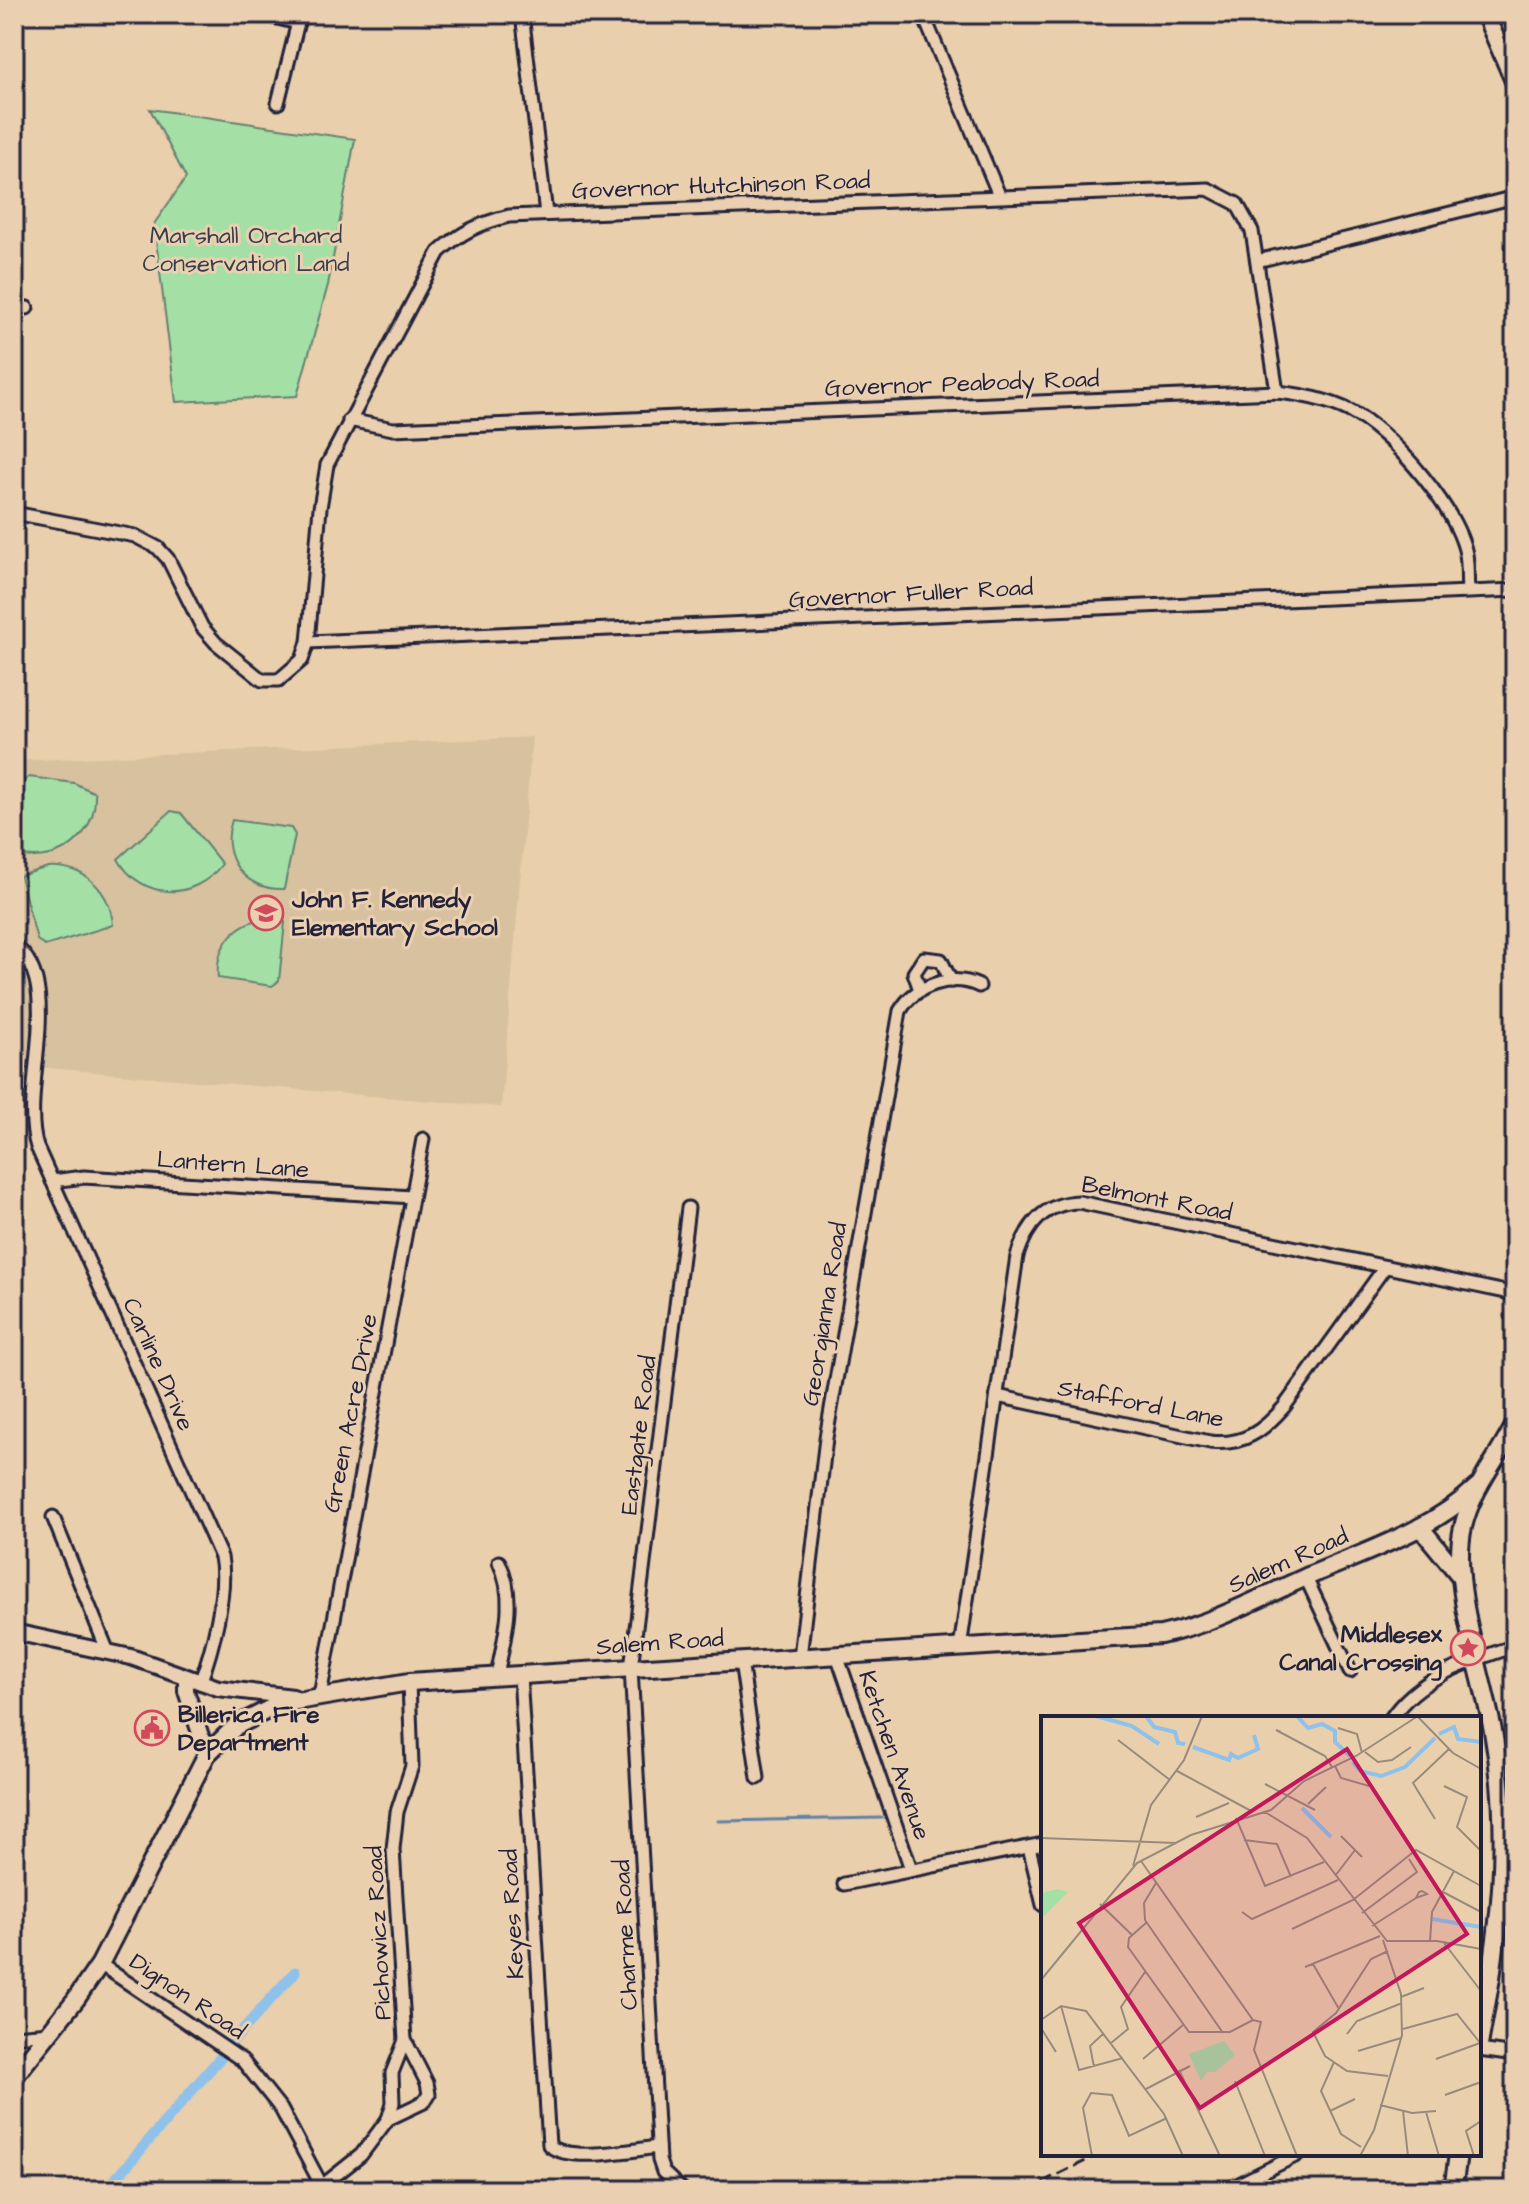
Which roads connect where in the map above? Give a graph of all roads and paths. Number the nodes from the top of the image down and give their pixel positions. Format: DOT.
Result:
graph roads {
  1 [pos="261,14"];
  2 [pos="522,14"];
  3 [pos="923,14"];
  4 [pos="1485,14"];
  5 [pos="299,19"];
  6 [pos="1515,83"];
  7 [pos="278,103"];
  8 [pos="999,195"];
  9 [pos="1515,197"];
  10 [pos="546,214"];
  11 [pos="1257,261"];
  12 [pos="14,306"];
  13 [pos="27,308"];
  14 [pos="1277,392"];
  15 [pos="349,420"];
  16 [pos="14,513"];
  17 [pos="1515,590"];
  18 [pos="1468,591"];
  19 [pos="308,642"];
  20 [pos="14,945"];
  21 [pos="951,981"];
  22 [pos="979,986"];
  23 [pos="920,990"];
  24 [pos="423,1139"];
  25 [pos="52,1181"];
  26 [pos="412,1197"];
  27 [pos="688,1208"];
  28 [pos="1385,1267"];
  29 [pos="1515,1294"];
  30 [pos="997,1396"];
  31 [pos="1515,1424"];
  32 [pos="1477,1487"];
  33 [pos="53,1517"];
  34 [pos="1420,1527"];
  35 [pos="499,1562"];
  36 [pos="1461,1577"];
  37 [pos="1306,1578"];
  38 [pos="14,1632"];
  39 [pos="1515,1646"];
  40 [pos="960,1648"];
  41 [pos="108,1652"];
  42 [pos="837,1655"];
  43 [pos="800,1657"];
  44 [pos="1478,1658"];
  45 [pos="741,1661"];
  46 [pos="631,1668"];
  47 [pos="1350,1671"];
  48 [pos="520,1675"];
  49 [pos="497,1676"];
  50 [pos="193,1680"];
  51 [pos="409,1682"];
  52 [pos="316,1696"];
  53 [pos="1393,1716"];
  54 [pos="207,1754"];
  55 [pos="758,1778"];
  56 [pos="1041,1844"];
  57 [pos="1029,1847"];
  58 [pos="911,1869"];
  59 [pos="844,1884"];
  60 [pos="1041,1897"];
  61 [pos="100,1964"];
  62 [pos="50,2033"];
  63 [pos="14,2036"];
  64 [pos="1481,2036"];
  65 [pos="405,2040"];
  66 [pos="1481,2048"];
  67 [pos="1515,2055"];
  68 [pos="14,2077"];
  69 [pos="388,2119"];
  70 [pos="658,2147"];
  71 [pos="1295,2156"];
  72 [pos="1458,2156"];
  73 [pos="1454,2186"];
  74 [pos="323,2188"];
  75 [pos="1229,2189"];
  76 [pos="682,2190"];
  1 -- 5 [label="street"];
  2 -- 10 [label="street"];
  3 -- 8 [label="street"];
  4 -- 6 [label="main road"];
  5 -- 7 [label="street"];
  8 -- 10 [label="street, Governor Hutchinson Road"];
  8 -- 11 [label="street, Governor Hutchinson Road"];
  9 -- 11 [label="street"];
  10 -- 15 [label="street, Governor Hutchinson Road"];
  11 -- 14 [label="street, Governor Hutchinson Road"];
  12 -- 13 [label="street"];
  14 -- 15 [label="street, Governor Peabody Road"];
  14 -- 18 [label="street, Governor Peabody Road"];
  15 -- 19 [label="street, Governor Hutchinson Road"];
  16 -- 19 [label="street"];
  17 -- 18 [label="street, Governor Fuller Road"];
  18 -- 19 [label="street, Governor Fuller Road"];
  20 -- 25 [label="street, Carline Drive"];
  21 -- 22 [label="street"];
  21 -- 23 [label="street"];
  21 -- 23 [label="street, Georgianna Road"];
  23 -- 43 [label="street, Georgianna Road"];
  24 -- 26 [label="street, Green Acre Drive"];
  25 -- 26 [label="street, Lantern Lane"];
  25 -- 50 [label="street, Carline Drive"];
  26 -- 52 [label="street, Green Acre Drive"];
  27 -- 46 [label="street, Eastgate Road"];
  28 -- 29 [label="street, Belmont Road"];
  28 -- 30 [label="street, Stafford Lane"];
  28 -- 30 [label="street, Belmont Road"];
  30 -- 40 [label="street, Belmont Road"];
  31 -- 32 [label="main road"];
  32 -- 34 [label="main road, Salem Road"];
  32 -- 36 [label="main road"];
  33 -- 41 [label="street"];
  34 -- 36 [label="main road"];
  34 -- 37 [label="main road, Salem Road"];
  35 -- 49 [label="street"];
  36 -- 44 [label="main road"];
  37 -- 40 [label="main road, Salem Road"];
  37 -- 47 [label="street"];
  38 -- 41 [label="street"];
  39 -- 44 [label="street"];
  40 -- 42 [label="main road, Salem Road"];
  41 -- 50 [label="street"];
  42 -- 43 [label="main road, Salem Road"];
  42 -- 58 [label="street, Ketchen Avenue"];
  43 -- 45 [label="main road, Salem Road"];
  44 -- 53 [label="street"];
  44 -- 64 [label="main road, bridge"];
  45 -- 46 [label="main road, Salem Road"];
  45 -- 55 [label="street"];
  46 -- 48 [label="main road, Salem Road"];
  46 -- 70 [label="street, Charme Road"];
  48 -- 49 [label="main road, Salem Road"];
  48 -- 70 [label="street, Keyes Road"];
  49 -- 51 [label="main road, Salem Road"];
  50 -- 52 [label="street"];
  50 -- 54 [label="street"];
  51 -- 52 [label="main road, Salem Road"];
  51 -- 65 [label="street, Pichowicz Road"];
  52 -- 54 [label="main road, Salem Road"];
  54 -- 61 [label="main road, Salem Road"];
  56 -- 57 [label="street"];
  57 -- 58 [label="street"];
  57 -- 60 [label="street"];
  58 -- 59 [label="street"];
  61 -- 62 [label="main road, Salem Road"];
  61 -- 74 [label="street, Dignon Road"];
  62 -- 63 [label="street"];
  62 -- 68 [label="main road, Salem Road"];
  65 -- 69 [label="street, Pichowicz Road"];
  65 -- 69 [label="street, Pichowicz Road"];
  66 -- 67 [label="street"];
  69 -- 74 [label="street, Pichowicz Road"];
  70 -- 76 [label="street, Charme Road"];
  71 -- 75 [label="street"];
  72 -- 73 [label="main road"];
}
